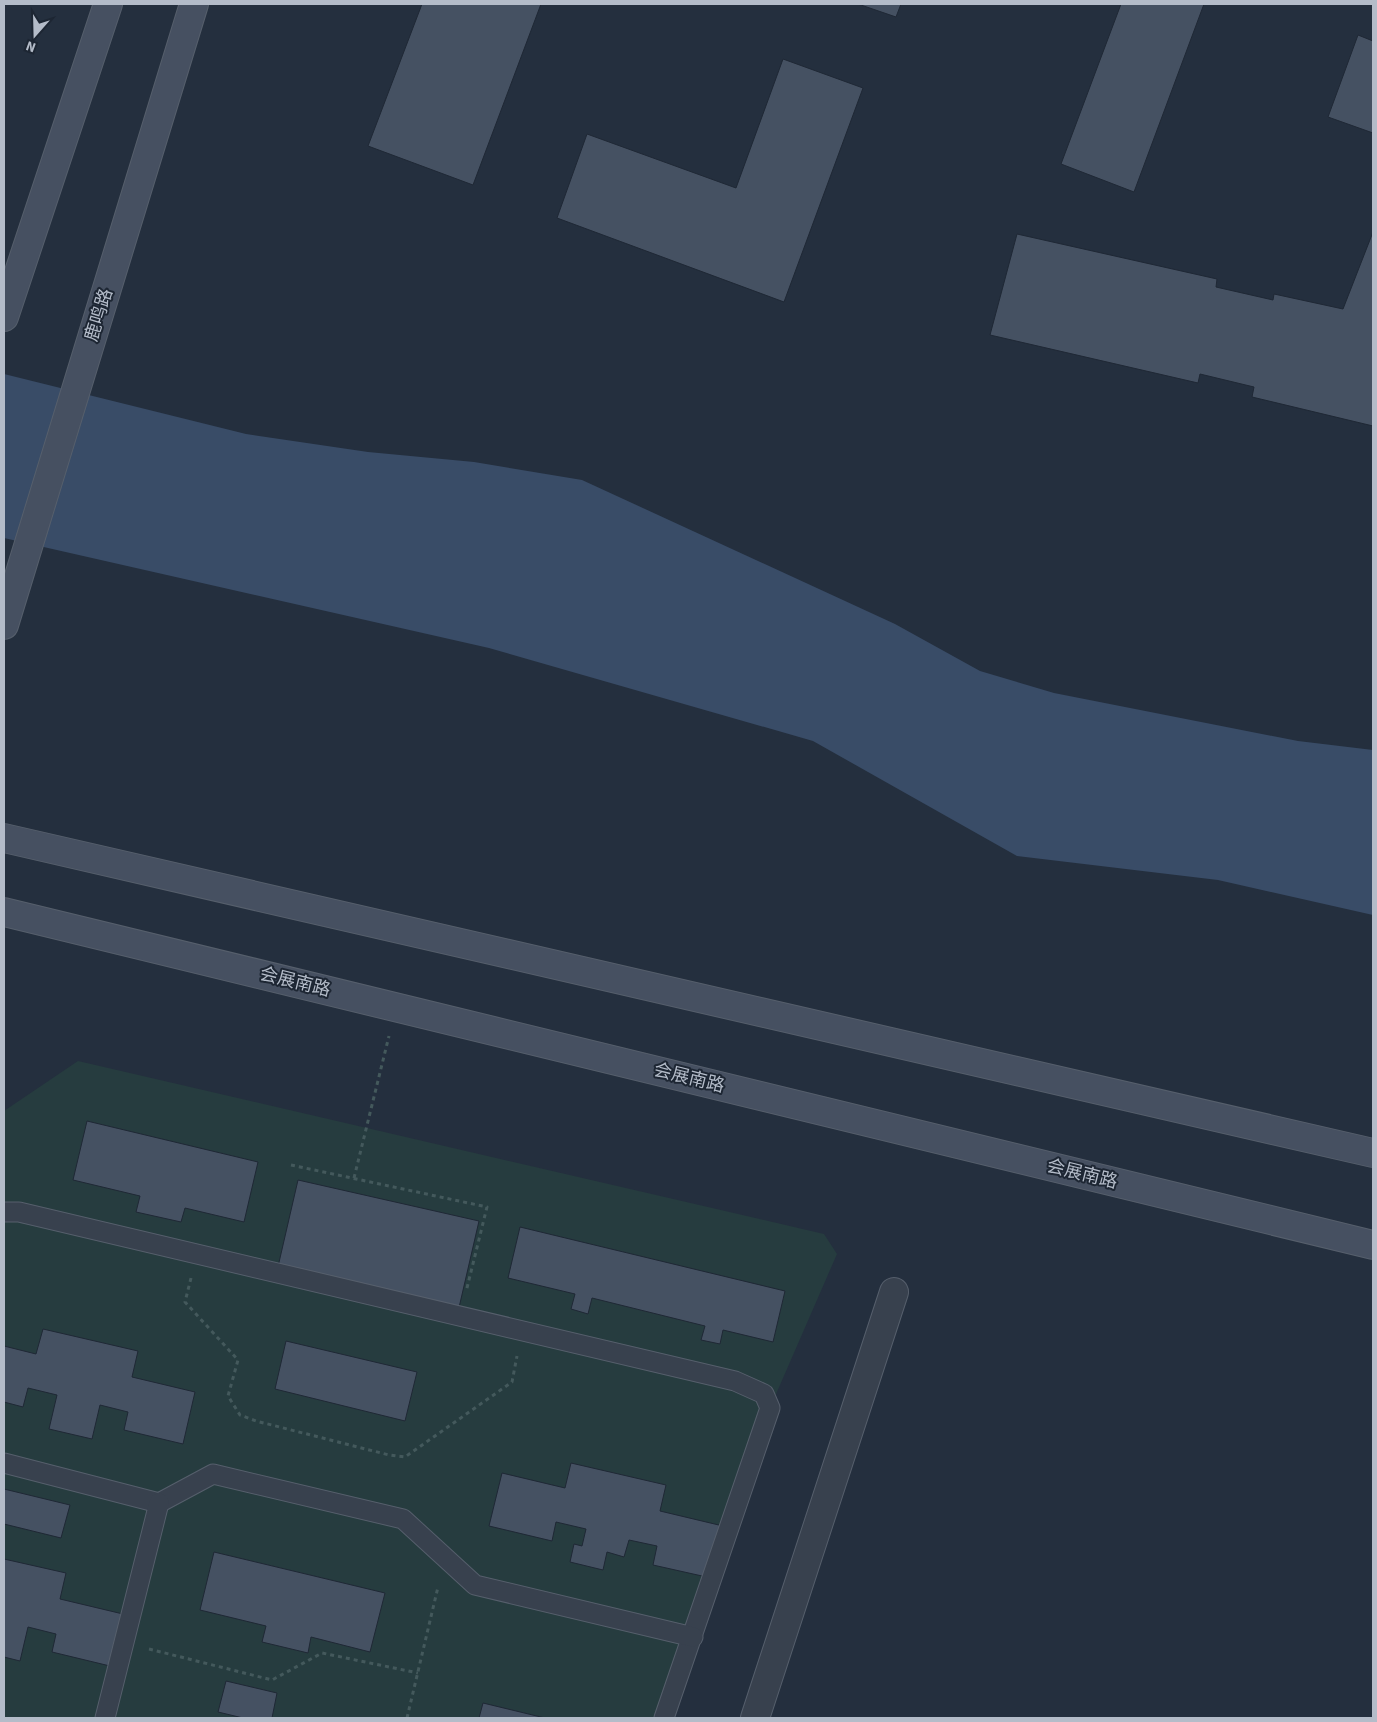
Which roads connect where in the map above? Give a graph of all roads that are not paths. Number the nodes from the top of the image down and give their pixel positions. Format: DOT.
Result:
graph roads {
  1 [pos="108,4"];
  2 [pos="194,4"];
  3 [pos="4,318"];
  4 [pos="4,625"];
  5 [pos="4,838"];
  6 [pos="4,912"];
  7 [pos="1373,1153"];
  8 [pos="4,1212"];
  9 [pos="1373,1245"];
  10 [pos="894,1292"];
  11 [pos="4,1463"];
  12 [pos="159,1504"];
  13 [pos="693,1637"];
  14 [pos="105,1718"];
  15 [pos="664,1718"];
  16 [pos="755,1718"];
  1 -- 3 [label="main road"];
  2 -- 4 [label="main road, 鹿鸣路"];
  5 -- 7 [label="main road"];
  6 -- 9 [label="main road, 会展南路"];
  8 -- 13 [label="lane"];
  10 -- 16 [label="street"];
  11 -- 12 [label="lane"];
  12 -- 13 [label="lane"];
  12 -- 14 [label="lane"];
  13 -- 15 [label="lane"];
}
